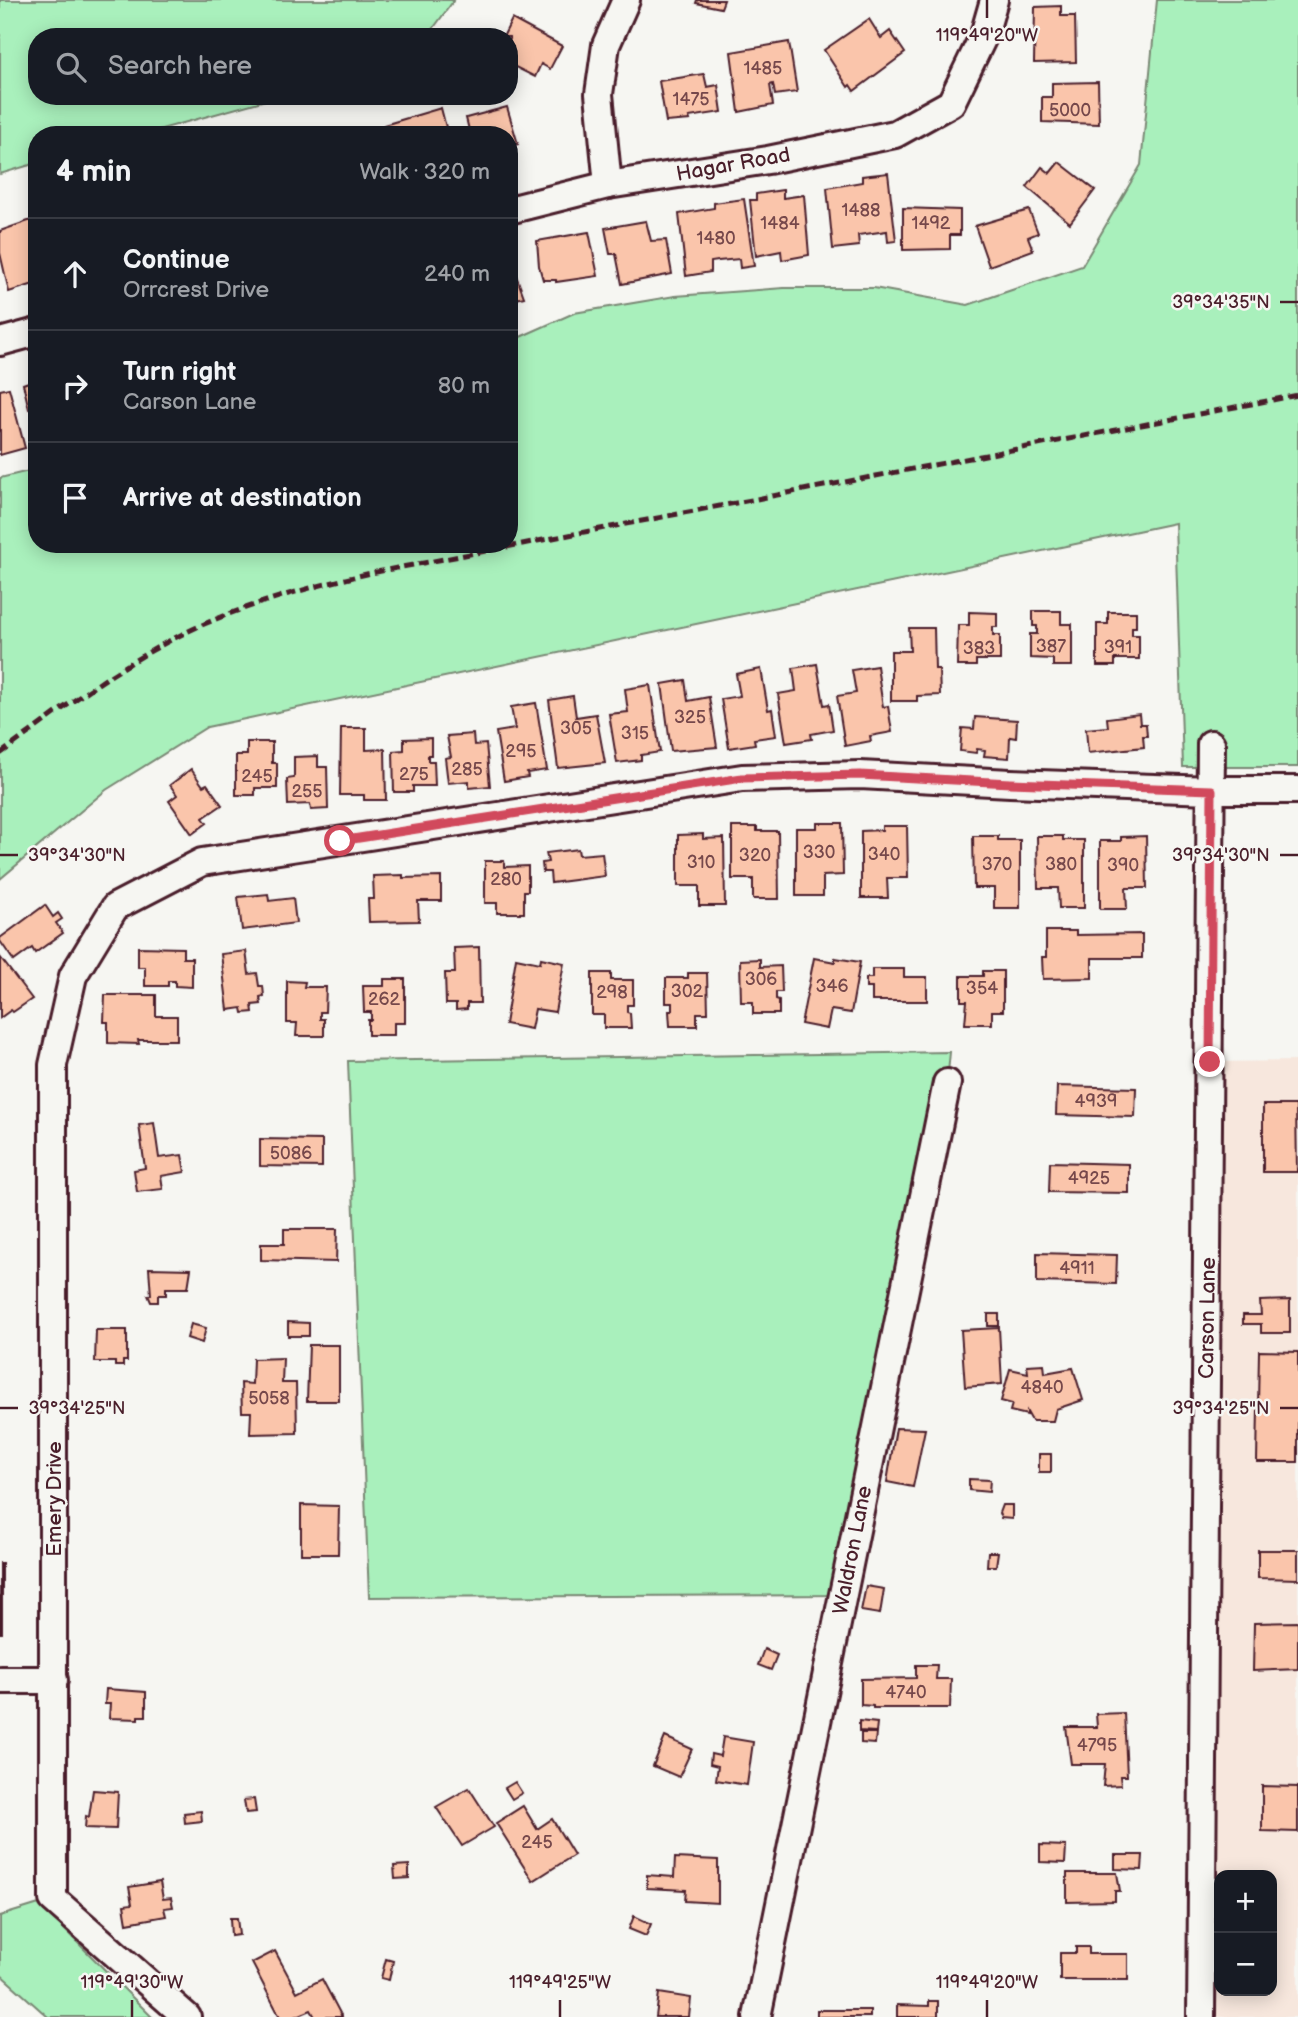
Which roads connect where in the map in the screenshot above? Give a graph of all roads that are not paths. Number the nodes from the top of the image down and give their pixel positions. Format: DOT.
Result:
graph roads {
  1 [pos="626,0"];
  2 [pos="994,0"];
  3 [pos="608,185"];
  4 [pos="518,208"];
  5 [pos="28,334"];
  6 [pos="0,342"];
  7 [pos="1211,744"];
  8 [pos="1212,790"];
  9 [pos="1298,790"];
  10 [pos="947,1083"];
  11 [pos="0,1680"];
  12 [pos="54,1680"];
  13 [pos="187,2017"];
  14 [pos="757,2017"];
  15 [pos="1201,2017"];
  1 -- 3 [label="street"];
  2 -- 3 [label="street, Hagar Road"];
  3 -- 4 [label="street, Hagar Road"];
  5 -- 6 [label="street"];
  7 -- 8 [label="street, Carson Lane"];
  8 -- 9 [label="street, Emery Drive"];
  8 -- 12 [label="street, Emery Drive"];
  8 -- 15 [label="street, Carson Lane"];
  10 -- 14 [label="street, Waldron Lane"];
  11 -- 12 [label="street"];
  12 -- 13 [label="street, Emery Drive"];
}
